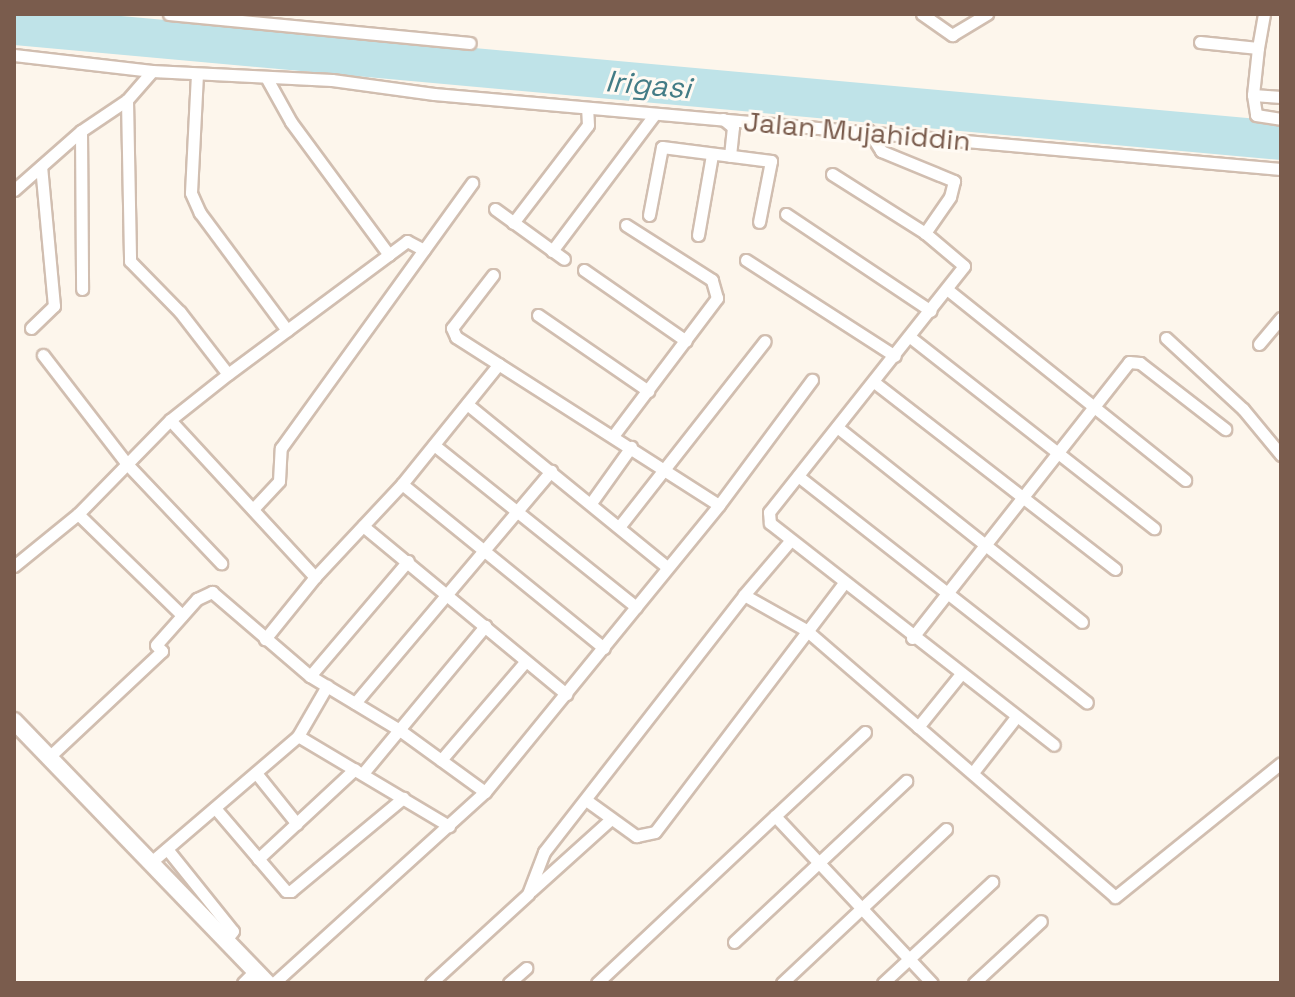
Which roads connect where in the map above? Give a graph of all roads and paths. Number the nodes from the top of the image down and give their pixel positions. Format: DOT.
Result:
graph roads {
  1 [pos="169,14"];
  2 [pos="922,14"];
  3 [pos="987,14"];
  4 [pos="1264,14"];
  5 [pos="1200,42"];
  6 [pos="470,43"];
  7 [pos="1258,48"];
  8 [pos="14,55"];
  9 [pos="152,71"];
  10 [pos="197,74"];
  11 [pos="266,77"];
  12 [pos="1253,95"];
  13 [pos="1281,97"];
  14 [pos="127,100"];
  15 [pos="587,108"];
  16 [pos="655,114"];
  17 [pos="722,119"];
  18 [pos="1281,119"];
  19 [pos="868,130"];
  20 [pos="81,131"];
  21 [pos="712,155"];
  22 [pos="730,156"];
  23 [pos="41,167"];
  24 [pos="1281,169"];
  25 [pos="832,174"];
  26 [pos="472,183"];
  27 [pos="14,190"];
  28 [pos="495,209"];
  29 [pos="786,214"];
  30 [pos="649,215"];
  31 [pos="759,222"];
  32 [pos="513,223"];
  33 [pos="626,225"];
  34 [pos="925,233"];
  35 [pos="698,235"];
  36 [pos="424,250"];
  37 [pos="552,251"];
  38 [pos="389,255"];
  39 [pos="564,259"];
  40 [pos="746,260"];
  41 [pos="584,270"];
  42 [pos="493,275"];
  43 [pos="82,289"];
  44 [pos="948,290"];
  45 [pos="931,311"];
  46 [pos="538,315"];
  47 [pos="1281,318"];
  48 [pos="31,328"];
  49 [pos="287,330"];
  50 [pos="910,337"];
  51 [pos="1166,338"];
  52 [pos="686,341"];
  53 [pos="765,341"];
  54 [pos="1259,344"];
  55 [pos="43,355"];
  56 [pos="895,356"];
  57 [pos="499,364"];
  58 [pos="228,374"];
  59 [pos="812,380"];
  60 [pos="874,382"];
  61 [pos="648,391"];
  62 [pos="467,404"];
  63 [pos="1094,405"];
  64 [pos="170,420"];
  65 [pos="837,427"];
  66 [pos="1225,429"];
  67 [pos="613,436"];
  68 [pos="434,445"];
  69 [pos="631,447"];
  70 [pos="1060,451"];
  71 [pos="1281,455"];
  72 [pos="127,464"];
  73 [pos="666,470"];
  74 [pos="551,471"];
  75 [pos="798,476"];
  76 [pos="1185,480"];
  77 [pos="402,484"];
  78 [pos="1025,495"];
  79 [pos="591,503"];
  80 [pos="719,505"];
  81 [pos="253,509"];
  82 [pos="515,511"];
  83 [pos="78,514"];
  84 [pos="363,526"];
  85 [pos="619,527"];
  86 [pos="1154,528"];
  87 [pos="790,541"];
  88 [pos="985,547"];
  89 [pos="484,553"];
  90 [pos="408,561"];
  91 [pos="221,563"];
  92 [pos="14,566"];
  93 [pos="667,567"];
  94 [pos="1115,569"];
  95 [pos="315,577"];
  96 [pos="844,583"];
  97 [pos="949,593"];
  98 [pos="447,595"];
  99 [pos="744,595"];
  100 [pos="636,607"];
  101 [pos="182,615"];
  102 [pos="1082,622"];
  103 [pos="485,626"];
  104 [pos="806,630"];
  105 [pos="912,638"];
  106 [pos="265,639"];
  107 [pos="604,648"];
  108 [pos="526,661"];
  109 [pos="960,675"];
  110 [pos="310,676"];
  111 [pos="327,686"];
  112 [pos="566,694"];
  113 [pos="355,703"];
  114 [pos="1087,703"];
  115 [pos="1016,717"];
  116 [pos="14,721"];
  117 [pos="918,727"];
  118 [pos="401,731"];
  119 [pos="865,732"];
  120 [pos="298,736"];
  121 [pos="1054,745"];
  122 [pos="49,757"];
  123 [pos="441,760"];
  124 [pos="1281,763"];
  125 [pos="360,770"];
  126 [pos="974,771"];
  127 [pos="256,773"];
  128 [pos="906,781"];
  129 [pos="485,792"];
  130 [pos="403,798"];
  131 [pos="586,800"];
  132 [pos="215,808"];
  133 [pos="775,816"];
  134 [pos="611,819"];
  135 [pos="297,824"];
  136 [pos="449,826"];
  137 [pos="946,829"];
  138 [pos="167,849"];
  139 [pos="258,859"];
  140 [pos="150,863"];
  141 [pos="819,863"];
  142 [pos="992,882"];
  143 [pos="528,894"];
  144 [pos="862,908"];
  145 [pos="1041,921"];
  146 [pos="225,941"];
  147 [pos="734,942"];
  148 [pos="909,959"];
  149 [pos="526,968"];
  150 [pos="255,979"];
  151 [pos="274,983"];
  152 [pos="431,983"];
  153 [pos="509,983"];
  154 [pos="597,983"];
  155 [pos="782,983"];
  156 [pos="883,983"];
  157 [pos="932,983"];
  158 [pos="974,983"];
  1 -- 6 [label="street"];
  2 -- 3 [label="street"];
  4 -- 7 [label="street"];
  5 -- 7 [label="street"];
  7 -- 12 [label="street"];
  8 -- 9 [label="street, Jalan Mujahiddin"];
  9 -- 10 [label="street, Jalan Mujahiddin"];
  9 -- 14 [label="street"];
  10 -- 11 [label="street, Jalan Mujahiddin"];
  10 -- 49 [label="street"];
  11 -- 15 [label="street, Jalan Mujahiddin"];
  11 -- 38 [label="street"];
  12 -- 13 [label="street"];
  12 -- 18 [label="street"];
  14 -- 20 [label="street"];
  14 -- 58 [label="street"];
  15 -- 16 [label="street, Jalan Mujahiddin"];
  15 -- 32 [label="street"];
  16 -- 17 [label="street, Jalan Mujahiddin"];
  16 -- 37 [label="street"];
  17 -- 19 [label="street, Jalan Mujahiddin"];
  17 -- 22 [label="street"];
  19 -- 24 [label="street, Jalan Mujahiddin"];
  19 -- 34 [label="street"];
  20 -- 23 [label="street"];
  20 -- 43 [label="street"];
  21 -- 22 [label="street"];
  21 -- 30 [label="street"];
  21 -- 35 [label="street"];
  22 -- 31 [label="street"];
  23 -- 27 [label="street"];
  23 -- 48 [label="street"];
  25 -- 34 [label="street"];
  26 -- 36 [label="street"];
  28 -- 32 [label="street"];
  29 -- 45 [label="street"];
  32 -- 37 [label="street"];
  33 -- 52 [label="street"];
  34 -- 44 [label="street"];
  36 -- 38 [label="street"];
  36 -- 81 [label="street"];
  37 -- 39 [label="street"];
  38 -- 49 [label="street"];
  40 -- 56 [label="street"];
  41 -- 52 [label="street"];
  42 -- 57 [label="street"];
  44 -- 45 [label="street"];
  44 -- 63 [label="street"];
  45 -- 50 [label="street"];
  46 -- 61 [label="street"];
  47 -- 54 [label="street"];
  49 -- 58 [label="street"];
  50 -- 56 [label="street"];
  50 -- 70 [label="street"];
  51 -- 71 [label="street"];
  52 -- 61 [label="street"];
  53 -- 73 [label="street"];
  55 -- 72 [label="street"];
  56 -- 60 [label="street"];
  57 -- 62 [label="street"];
  57 -- 67 [label="street"];
  58 -- 64 [label="street"];
  59 -- 80 [label="street"];
  60 -- 65 [label="street"];
  60 -- 78 [label="street"];
  61 -- 67 [label="street"];
  62 -- 68 [label="street"];
  62 -- 74 [label="street"];
  63 -- 66 [label="street"];
  63 -- 70 [label="street"];
  63 -- 76 [label="street"];
  64 -- 72 [label="street"];
  64 -- 81 [label="street"];
  65 -- 75 [label="street"];
  65 -- 88 [label="street"];
  67 -- 69 [label="street"];
  68 -- 77 [label="street"];
  68 -- 82 [label="street"];
  69 -- 73 [label="street"];
  69 -- 79 [label="street"];
  70 -- 78 [label="street"];
  70 -- 86 [label="street"];
  72 -- 83 [label="street"];
  72 -- 91 [label="street"];
  73 -- 80 [label="street"];
  73 -- 85 [label="street"];
  74 -- 79 [label="street"];
  74 -- 82 [label="street"];
  75 -- 87 [label="street"];
  75 -- 97 [label="street"];
  77 -- 84 [label="street"];
  77 -- 89 [label="street"];
  78 -- 88 [label="street"];
  78 -- 94 [label="street"];
  79 -- 85 [label="street"];
  80 -- 93 [label="street"];
  81 -- 95 [label="street"];
  82 -- 89 [label="street"];
  82 -- 100 [label="street"];
  83 -- 92 [label="street"];
  83 -- 101 [label="street"];
  84 -- 90 [label="street"];
  84 -- 95 [label="street"];
  85 -- 93 [label="street"];
  87 -- 96 [label="street"];
  87 -- 99 [label="street"];
  88 -- 97 [label="street"];
  88 -- 102 [label="street"];
  89 -- 98 [label="street"];
  89 -- 107 [label="street"];
  90 -- 98 [label="street"];
  90 -- 110 [label="street"];
  93 -- 100 [label="street"];
  95 -- 106 [label="street"];
  96 -- 104 [label="street"];
  96 -- 105 [label="street"];
  97 -- 105 [label="street"];
  97 -- 114 [label="street"];
  98 -- 103 [label="street"];
  98 -- 113 [label="street"];
  99 -- 104 [label="street"];
  99 -- 131 [label="street"];
  100 -- 107 [label="street"];
  101 -- 106 [label="street"];
  101 -- 122 [label="street"];
  103 -- 108 [label="street"];
  103 -- 118 [label="street"];
  104 -- 117 [label="street"];
  104 -- 134 [label="street"];
  105 -- 109 [label="street"];
  106 -- 110 [label="street"];
  107 -- 112 [label="street"];
  108 -- 112 [label="street"];
  108 -- 123 [label="street"];
  109 -- 115 [label="street"];
  109 -- 117 [label="street"];
  110 -- 111 [label="street"];
  111 -- 113 [label="street"];
  111 -- 120 [label="street"];
  112 -- 129 [label="street"];
  113 -- 118 [label="street"];
  115 -- 121 [label="street"];
  115 -- 126 [label="street"];
  116 -- 122 [label="main road"];
  117 -- 126 [label="street"];
  118 -- 123 [label="street"];
  118 -- 125 [label="street"];
  119 -- 133 [label="street"];
  120 -- 125 [label="street"];
  120 -- 127 [label="street"];
  122 -- 140 [label="main road"];
  123 -- 129 [label="street"];
  124 -- 126 [label="street"];
  125 -- 130 [label="street"];
  125 -- 135 [label="street"];
  127 -- 132 [label="street"];
  127 -- 135 [label="street"];
  128 -- 141 [label="street"];
  129 -- 136 [label="street"];
  130 -- 136 [label="street"];
  130 -- 139 [label="street"];
  131 -- 134 [label="street"];
  131 -- 143 [label="street"];
  132 -- 138 [label="street"];
  132 -- 139 [label="street"];
  133 -- 141 [label="street"];
  133 -- 154 [label="street"];
  134 -- 143 [label="street"];
  135 -- 139 [label="street"];
  136 -- 151 [label="street"];
  137 -- 144 [label="street"];
  138 -- 140 [label="street"];
  138 -- 146 [label="street"];
  140 -- 146 [label="main road"];
  141 -- 144 [label="street"];
  141 -- 147 [label="street"];
  142 -- 148 [label="street"];
  143 -- 152 [label="street"];
  144 -- 148 [label="street"];
  144 -- 155 [label="street"];
  145 -- 158 [label="street"];
  146 -- 150 [label="main road"];
  148 -- 156 [label="street"];
  148 -- 157 [label="street"];
  149 -- 153 [label="street"];
}
